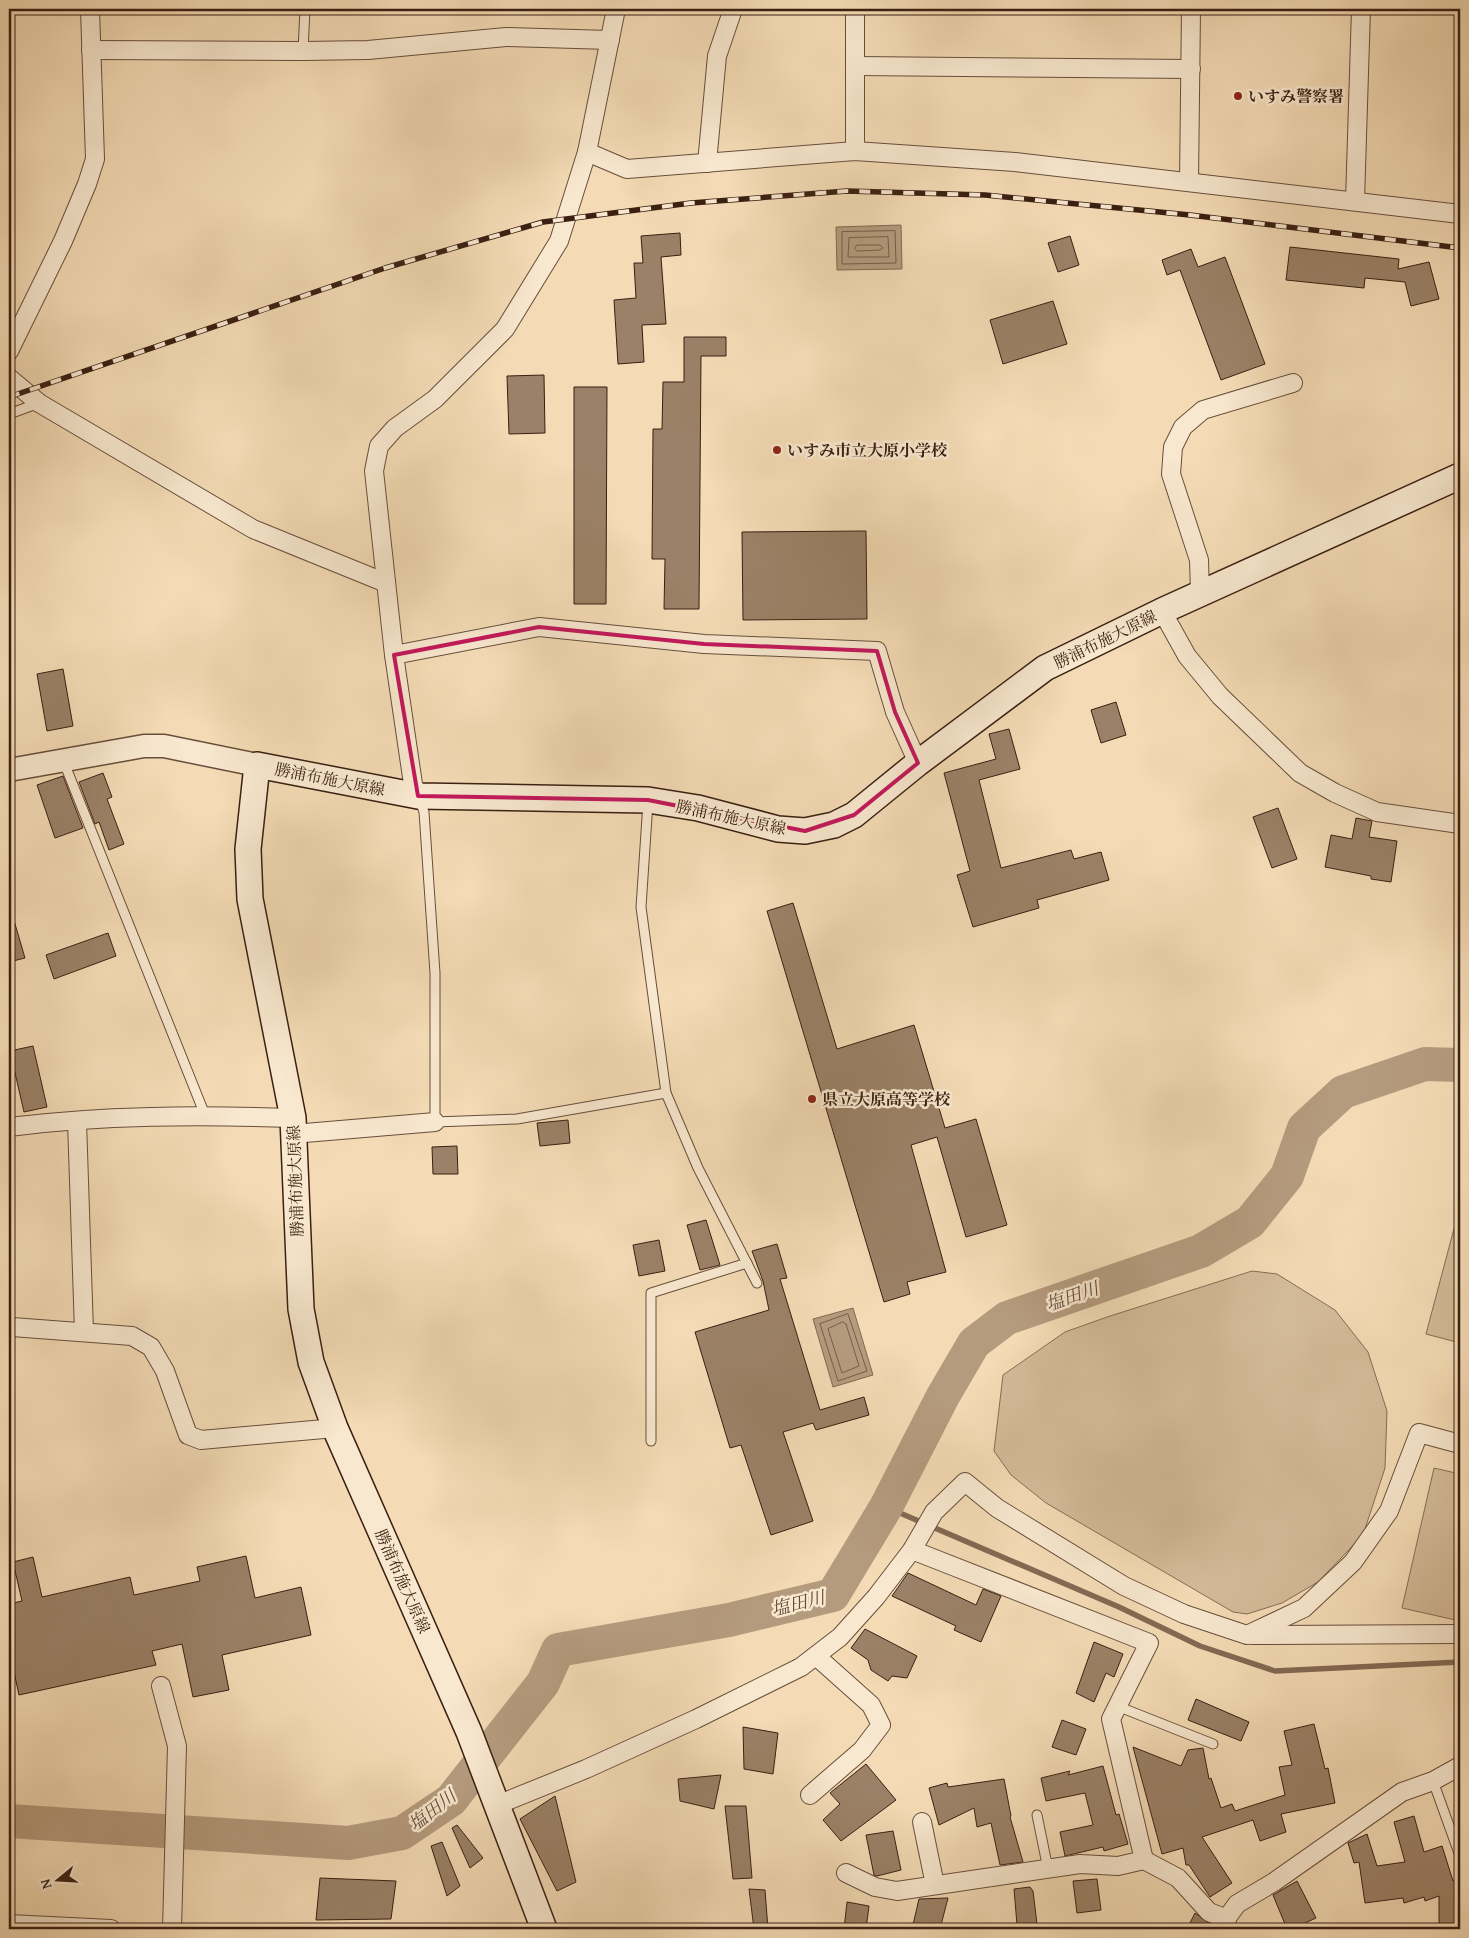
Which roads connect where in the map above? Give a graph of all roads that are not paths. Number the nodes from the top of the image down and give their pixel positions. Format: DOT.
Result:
graph roads {
  1 [pos="90,9"];
  2 [pos="305,9"];
  3 [pos="616,9"];
  4 [pos="733,9"];
  5 [pos="855,9"];
  6 [pos="1191,9"];
  7 [pos="1361,9"];
  8 [pos="610,40"];
  9 [pos="91,50"];
  10 [pos="303,51"];
  11 [pos="855,66"];
  12 [pos="1191,69"];
  13 [pos="855,151"];
  14 [pos="587,152"];
  15 [pos="707,163"];
  16 [pos="1189,182"];
  17 [pos="1355,201"];
  18 [pos="1460,214"];
  19 [pos="9,351"];
  20 [pos="9,378"];
  21 [pos="1293,383"];
  22 [pos="39,403"];
  23 [pos="9,414"];
  24 [pos="1460,476"];
  25 [pos="386,583"];
  26 [pos="1200,594"];
  27 [pos="1162,611"];
  28 [pos="394,655"];
  29 [pos="63,759"];
  30 [pos="918,763"];
  31 [pos="257,765"];
  32 [pos="9,770"];
  33 [pos="418,796"];
  34 [pos="648,800"];
  35 [pos="1460,824"];
  36 [pos="666,1093"];
  37 [pos="205,1115"];
  38 [pos="77,1121"];
  39 [pos="435,1122"];
  40 [pos="293,1126"];
  41 [pos="9,1127"];
  42 [pos="747,1263"];
  43 [pos="758,1283"];
  44 [pos="12,1327"];
  45 [pos="84,1332"];
  46 [pos="335,1428"];
  47 [pos="651,1441"];
  48 [pos="1460,1444"];
  49 [pos="912,1550"];
  50 [pos="1460,1634"];
  51 [pos="1247,1635"];
  52 [pos="816,1656"];
  53 [pos="161,1686"];
  54 [pos="1117,1706"];
  55 [pos="1213,1744"];
  56 [pos="1460,1766"];
  57 [pos="1433,1781"];
  58 [pos="810,1795"];
  59 [pos="495,1798"];
  60 [pos="1037,1815"];
  61 [pos="922,1822"];
  62 [pos="1460,1856"];
  63 [pos="1144,1860"];
  64 [pos="1048,1869"];
  65 [pos="846,1874"];
  66 [pos="935,1885"];
  67 [pos="9,1924"];
  68 [pos="1223,1924"];
  69 [pos="111,1929"];
  70 [pos="172,1929"];
  71 [pos="544,1929"];
  1 -- 9 [label="street"];
  2 -- 10 [label="lane"];
  3 -- 8 [label="street"];
  4 -- 15 [label="street"];
  5 -- 11 [label="street"];
  6 -- 12 [label="street"];
  7 -- 17 [label="street"];
  8 -- 10 [label="street"];
  8 -- 14 [label="street"];
  9 -- 10 [label="street"];
  9 -- 19 [label="street"];
  11 -- 12 [label="street"];
  11 -- 13 [label="street"];
  12 -- 16 [label="street"];
  13 -- 15 [label="street"];
  13 -- 16 [label="street"];
  14 -- 15 [label="street"];
  14 -- 25 [label="street"];
  16 -- 17 [label="street"];
  17 -- 18 [label="street"];
  20 -- 22 [label="street"];
  21 -- 26 [label="street"];
  22 -- 23 [label="lane"];
  22 -- 25 [label="street"];
  24 -- 26 [label="main road, 勝浦布施大原線"];
  25 -- 28 [label="street"];
  26 -- 27 [label="main road, 勝浦布施大原線"];
  27 -- 30 [label="main road, 勝浦布施大原線"];
  27 -- 35 [label="street"];
  28 -- 30 [label="street"];
  28 -- 33 [label="street"];
  29 -- 31 [label="street"];
  29 -- 32 [label="street"];
  29 -- 37 [label="lane"];
  30 -- 34 [label="main road, 勝浦布施大原線"];
  31 -- 33 [label="main road, 勝浦布施大原線"];
  31 -- 40 [label="main road, 勝浦布施大原線"];
  33 -- 34 [label="main road, 勝浦布施大原線"];
  33 -- 39 [label="lane"];
  34 -- 36 [label="lane"];
  36 -- 39 [label="lane"];
  36 -- 42 [label="lane"];
  37 -- 38 [label="street"];
  37 -- 40 [label="street"];
  38 -- 41 [label="street"];
  38 -- 45 [label="street"];
  39 -- 40 [label="street"];
  40 -- 46 [label="main road, 勝浦布施大原線"];
  42 -- 43 [label="lane"];
  42 -- 47 [label="lane"];
  44 -- 45 [label="street"];
  45 -- 46 [label="street"];
  46 -- 59 [label="main road, 勝浦布施大原線"];
  48 -- 51 [label="street"];
  49 -- 51 [label="street"];
  49 -- 52 [label="street"];
  49 -- 54 [label="street"];
  50 -- 51 [label="street"];
  52 -- 58 [label="street"];
  52 -- 59 [label="street"];
  53 -- 70 [label="street"];
  54 -- 55 [label="lane"];
  54 -- 63 [label="street"];
  56 -- 57 [label="street"];
  57 -- 62 [label="lane"];
  57 -- 68 [label="street"];
  59 -- 71 [label="main road, 勝浦布施大原線"];
  60 -- 64 [label="lane"];
  61 -- 66 [label="street"];
  63 -- 64 [label="street"];
  63 -- 68 [label="street"];
  64 -- 66 [label="street"];
  65 -- 66 [label="street"];
  67 -- 69 [label="street"];
}
